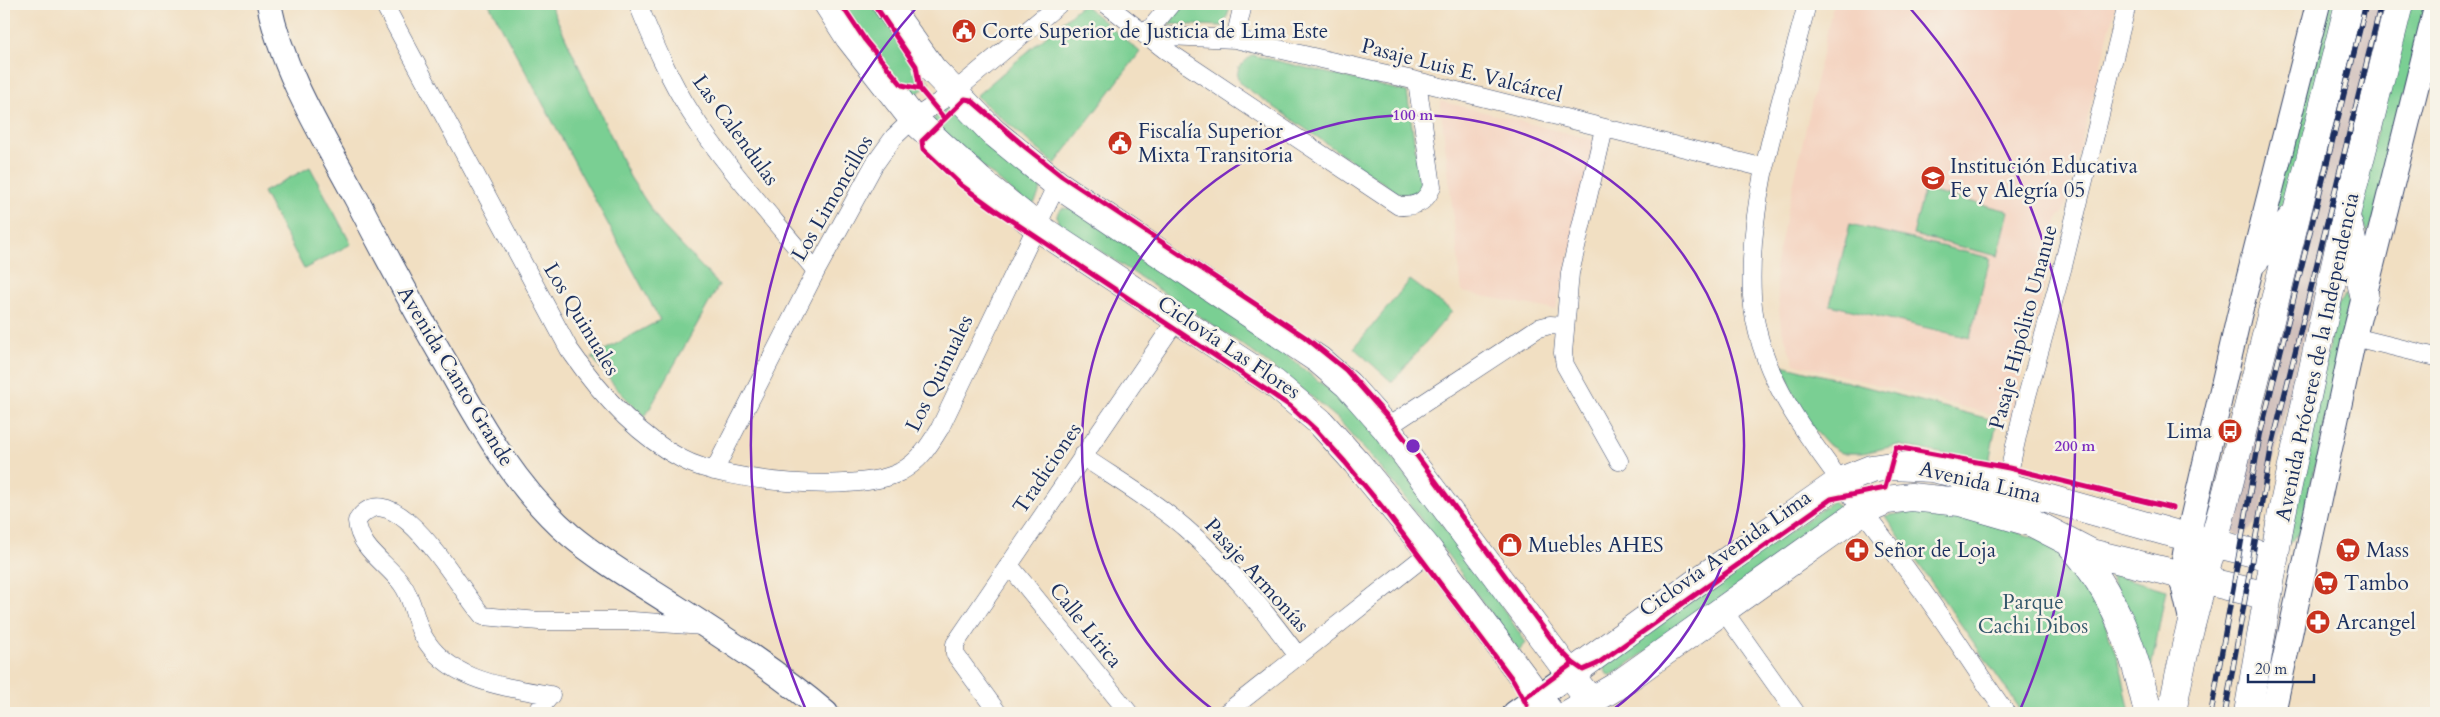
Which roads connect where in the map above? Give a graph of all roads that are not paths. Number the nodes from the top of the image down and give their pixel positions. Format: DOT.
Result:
graph roads {
  1 [pos="269,4"];
  2 [pos="384,4"];
  3 [pos="638,4"];
  4 [pos="828,4"];
  5 [pos="886,4"];
  6 [pos="1059,4"];
  7 [pos="1106,4"];
  8 [pos="1171,4"];
  9 [pos="1243,4"];
  10 [pos="1807,4"];
  11 [pos="2127,4"];
  12 [pos="2318,4"];
  13 [pos="2349,4"];
  14 [pos="2399,4"];
  15 [pos="2436,8"];
  16 [pos="1145,35"];
  17 [pos="1235,39"];
  18 [pos="1417,81"];
  19 [pos="953,93"];
  20 [pos="913,118"];
  21 [pos="1604,129"];
  22 [pos="1765,168"];
  23 [pos="1057,184"];
  24 [pos="2296,214"];
  25 [pos="2346,215"];
  26 [pos="1036,226"];
  27 [pos="2254,261"];
  28 [pos="816,271"];
  29 [pos="2364,295"];
  30 [pos="1178,319"];
  31 [pos="1564,326"];
  32 [pos="2354,337"];
  33 [pos="2436,357"];
  34 [pos="1386,428"];
  35 [pos="1082,456"];
  36 [pos="1619,462"];
  37 [pos="714,471"];
  38 [pos="1841,481"];
  39 [pos="2006,486"];
  40 [pos="1862,511"];
  41 [pos="2064,538"];
  42 [pos="2201,540"];
  43 [pos="1430,552"];
  44 [pos="2274,558"];
  45 [pos="1008,564"];
  46 [pos="2304,566"];
  47 [pos="2192,579"];
  48 [pos="2268,596"];
  49 [pos="2297,603"];
  50 [pos="1723,610"];
  51 [pos="706,626"];
  52 [pos="1298,656"];
  53 [pos="1569,675"];
  54 [pos="1544,705"];
  55 [pos="1580,707"];
  56 [pos="536,713"];
  57 [pos="826,713"];
  58 [pos="998,713"];
  59 [pos="1129,713"];
  60 [pos="1226,713"];
  61 [pos="1515,713"];
  62 [pos="1796,713"];
  63 [pos="2006,713"];
  64 [pos="2148,713"];
  65 [pos="2172,713"];
  66 [pos="2248,713"];
  67 [pos="2273,713"];
  1 -- 51 [label="main road, Avenida Canto Grande"];
  2 -- 37 [label="street, Los Quinuales"];
  3 -- 28 [label="street, Las Calendulas"];
  4 -- 20 [label="main road"];
  5 -- 19 [label="main road"];
  6 -- 19 [label="street, Los Limoncillos"];
  7 -- 16 [label="street"];
  8 -- 16 [label="street"];
  9 -- 17 [label="street"];
  10 -- 22 [label="street"];
  11 -- 39 [label="street, Pasaje Hipólito Unanue"];
  12 -- 27 [label="main road"];
  13 -- 24 [label="main road"];
  14 -- 25 [label="main road, Avenida Próceres de la Independencia"];
  15 -- 29 [label="main road, Avenida Próceres de la Independencia"];
  16 -- 17 [label="street, Pasaje Luis E. Valcárcel"];
  16 -- 18 [label="street"];
  17 -- 18 [label="street, Pasaje Luis E. Valcárcel"];
  18 -- 21 [label="street, Pasaje Luis E. Valcárcel"];
  19 -- 20 [label="street, Los Limoncillos"];
  19 -- 23 [label="main road"];
  20 -- 26 [label="main road"];
  20 -- 28 [label="street, Los Limoncillos"];
  21 -- 22 [label="street, Pasaje Luis E. Valcárcel"];
  21 -- 31 [label="street"];
  22 -- 38 [label="street"];
  23 -- 26 [label="street, Los Quinuales"];
  23 -- 34 [label="main road"];
  24 -- 27 [label="main road"];
  24 -- 42 [label="main road"];
  25 -- 29 [label="main road"];
  25 -- 44 [label="main road, Avenida Próceres de la Independencia"];
  26 -- 30 [label="main road"];
  26 -- 37 [label="street, Los Quinuales"];
  27 -- 42 [label="main road"];
  28 -- 37 [label="street, Los Limoncillos"];
  29 -- 32 [label="main road, Avenida Próceres de la Independencia"];
  30 -- 35 [label="street, Tradiciones"];
  30 -- 43 [label="main road"];
  31 -- 34 [label="street"];
  31 -- 36 [label="street"];
  32 -- 33 [label="street"];
  32 -- 46 [label="main road, Avenida Próceres de la Independencia"];
  34 -- 53 [label="main road"];
  35 -- 45 [label="street, Tradiciones"];
  35 -- 52 [label="street, Pasaje Armonías"];
  38 -- 39 [label="main road, Avenida Lima"];
  38 -- 40 [label="street"];
  38 -- 53 [label="main road, Avenida Lima"];
  39 -- 42 [label="main road, Avenida Lima"];
  40 -- 41 [label="main road, Avenida Lima"];
  40 -- 50 [label="main road, Avenida Lima"];
  40 -- 63 [label="street"];
  41 -- 47 [label="main road, Avenida Lima"];
  41 -- 64 [label="main road"];
  42 -- 44 [label="main road, Avenida Lima"];
  42 -- 47 [label="main road"];
  43 -- 52 [label="street"];
  43 -- 54 [label="main road"];
  44 -- 46 [label="main road, Avenida Lima"];
  44 -- 48 [label="main road, Avenida Próceres de la Independencia"];
  45 -- 58 [label="street, Tradiciones"];
  45 -- 59 [label="street, Calle Lírica"];
  46 -- 49 [label="main road, Avenida Próceres de la Independencia"];
  47 -- 48 [label="main road, Avenida Lima"];
  47 -- 65 [label="main road"];
  48 -- 49 [label="main road, Avenida Lima"];
  48 -- 66 [label="main road, Avenida Próceres de la Independencia"];
  49 -- 67 [label="main road, Avenida Próceres de la Independencia"];
  50 -- 55 [label="main road, Avenida Lima"];
  50 -- 62 [label="street"];
  51 -- 56 [label="street"];
  51 -- 57 [label="main road, Avenida Canto Grande"];
  52 -- 60 [label="street"];
  53 -- 54 [label="main road, Avenida Lima"];
  53 -- 55 [label="main road"];
  54 -- 61 [label="main road, Avenida Lima"];
}
